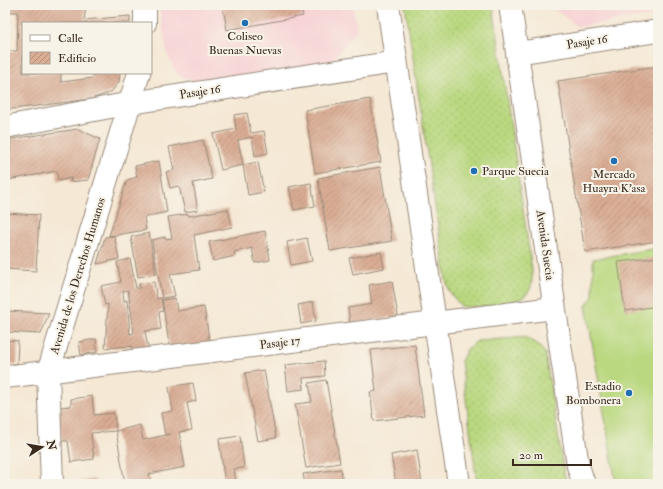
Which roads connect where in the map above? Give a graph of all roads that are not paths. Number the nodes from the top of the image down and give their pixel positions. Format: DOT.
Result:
graph roads {
  1 [pos="145,5"];
  2 [pos="388,5"];
  3 [pos="510,5"];
  4 [pos="145,22"];
  5 [pos="658,31"];
  6 [pos="517,53"];
  7 [pos="396,62"];
  8 [pos="138,74"];
  9 [pos="130,103"];
  10 [pos="5,127"];
  11 [pos="554,308"];
  12 [pos="434,323"];
  13 [pos="48,373"];
  14 [pos="5,377"];
  15 [pos="52,484"];
  16 [pos="459,484"];
  17 [pos="584,484"];
  1 -- 4 [label="street"];
  2 -- 7 [label="street"];
  3 -- 6 [label="street, Avenida Suecia"];
  5 -- 6 [label="street, Pasaje 16"];
  6 -- 11 [label="street, Avenida Suecia"];
  7 -- 9 [label="street, Pasaje 16"];
  7 -- 12 [label="street"];
  8 -- 9 [label="street, Avenida de los Derechos Humanos"];
  9 -- 10 [label="street, Pasaje 16"];
  9 -- 13 [label="street, Avenida de los Derechos Humanos"];
  11 -- 12 [label="street, Pasaje 17"];
  11 -- 17 [label="street, Avenida Suecia"];
  12 -- 13 [label="street, Pasaje 17"];
  12 -- 16 [label="street"];
  13 -- 14 [label="street, Pasaje 17"];
  13 -- 15 [label="street, Avenida de los Derechos Humanos"];
}
